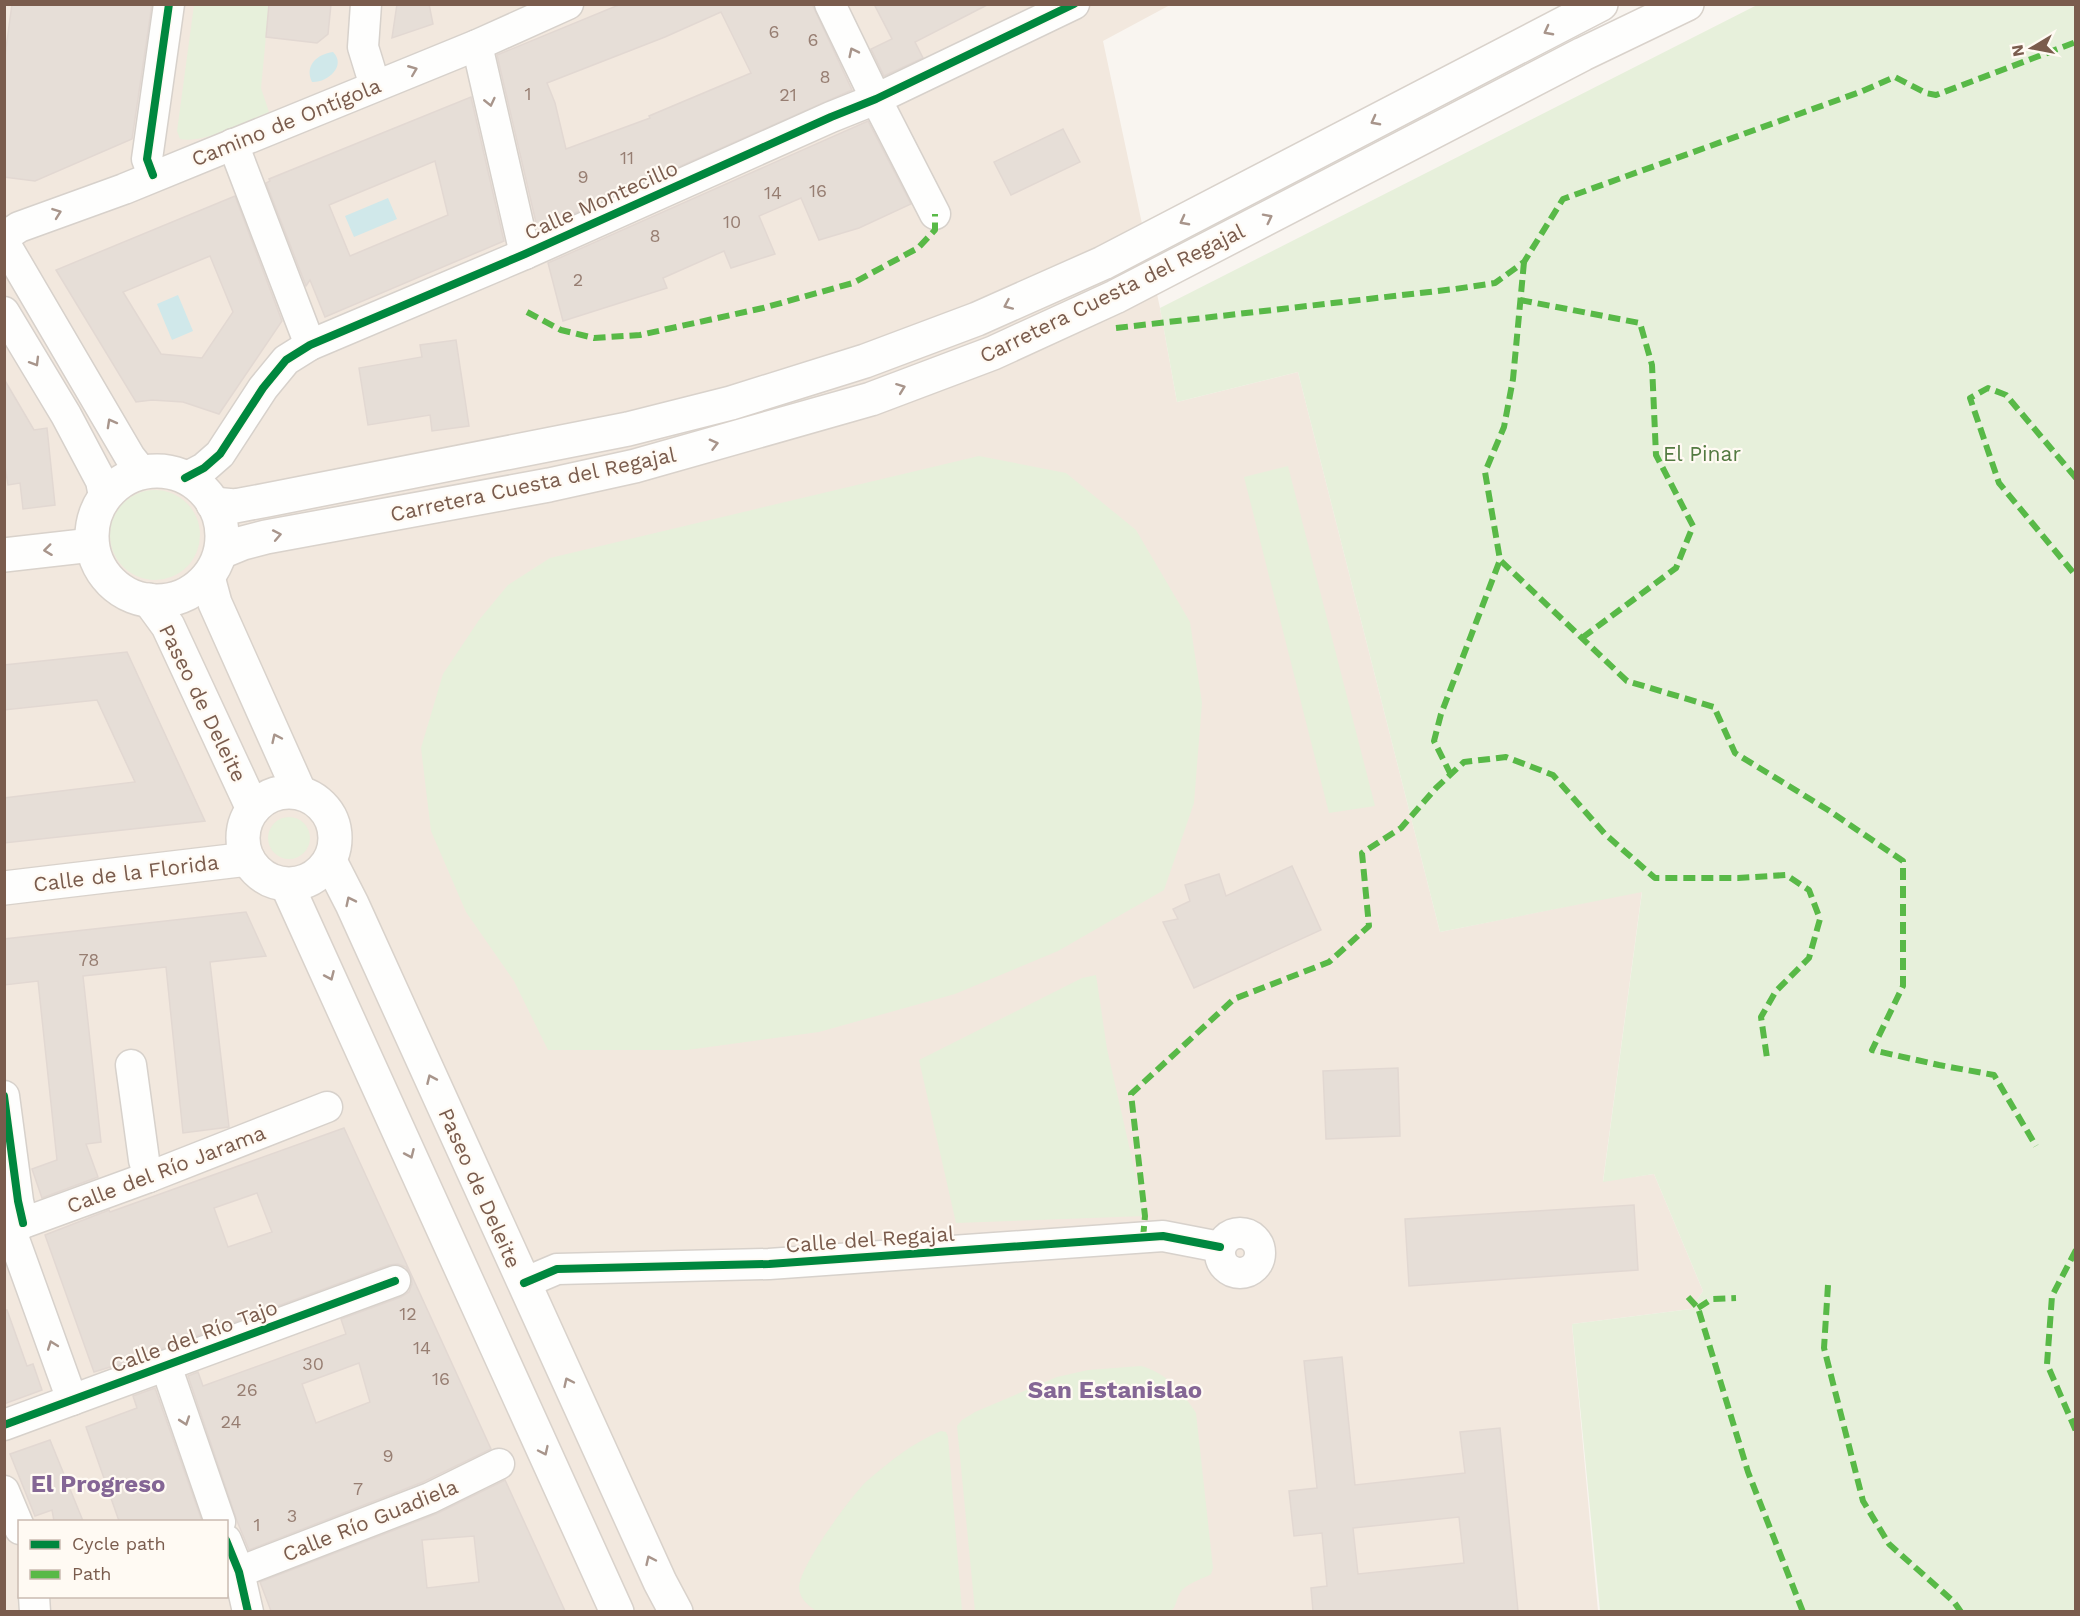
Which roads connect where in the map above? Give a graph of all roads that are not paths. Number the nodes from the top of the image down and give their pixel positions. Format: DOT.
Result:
graph roads {
  1 [pos="169,4"];
  2 [pos="366,4"];
  3 [pos="830,4"];
  4 [pos="1074,4"];
  5 [pos="1601,4"];
  6 [pos="1687,4"];
  7 [pos="561,6"];
  8 [pos="477,45"];
  9 [pos="375,86"];
  10 [pos="876,99"];
  11 [pos="233,144"];
  12 [pos="153,175"];
  13 [pos="936,214"];
  14 [pos="4,239"];
  15 [pos="525,254"];
  16 [pos="4,312"];
  17 [pos="310,345"];
  18 [pos="142,472"];
  19 [pos="185,478"];
  20 [pos="104,496"];
  21 [pos="213,504"];
  22 [pos="92,545"];
  23 [pos="4,555"];
  24 [pos="214,564"];
  25 [pos="149,600"];
  26 [pos="299,791"];
  27 [pos="253,808"];
  28 [pos="248,859"];
  29 [pos="330,861"];
  30 [pos="287,885"];
  31 [pos="4,888"];
  32 [pos="131,1065"];
  33 [pos="4,1095"];
  34 [pos="327,1107"];
  35 [pos="9,1165"];
  36 [pos="149,1177"];
  37 [pos="13,1227"];
  38 [pos="1220,1247"];
  39 [pos="395,1281"];
  40 [pos="524,1283"];
  41 [pos="166,1366"];
  42 [pos="72,1400"];
  43 [pos="4,1425"];
  44 [pos="499,1464"];
  45 [pos="4,1491"];
  46 [pos="220,1520"];
  47 [pos="18,1524"];
  48 [pos="228,1545"];
  49 [pos="239,1572"];
  50 [pos="248,1611"];
  51 [pos="617,1611"];
  52 [pos="676,1611"];
  1 -- 12 [label="street"];
  2 -- 9 [label="street"];
  10 -- 3 [label="street, one-way"];
  4 -- 10 [label="street, Calle Montecillo"];
  5 -- 21 [label="main road, Carretera Cuesta del Regajal, one-way"];
  24 -- 6 [label="main road, Carretera Cuesta del Regajal, one-way"];
  7 -- 8 [label="street, Camino de Ontígola"];
  9 -- 8 [label="street, Camino de Ontígola, one-way"];
  8 -- 15 [label="street, one-way"];
  9 -- 11 [label="street, Camino de Ontígola"];
  10 -- 13 [label="street"];
  10 -- 15 [label="street, Calle Montecillo"];
  11 -- 12 [label="street, Camino de Ontígola"];
  11 -- 17 [label="street"];
  14 -- 12 [label="street, Camino de Ontígola, one-way"];
  18 -- 14 [label="street, one-way"];
  15 -- 17 [label="street, Calle Montecillo"];
  16 -- 20 [label="street, one-way"];
  17 -- 19 [label="street, Calle Montecillo"];
  18 -- 19 [label="main road"];
  18 -- 20 [label="main road"];
  19 -- 21 [label="main road"];
  20 -- 22 [label="main road"];
  21 -- 24 [label="main road"];
  22 -- 23 [label="main road, one-way"];
  22 -- 25 [label="main road"];
  24 -- 25 [label="main road"];
  26 -- 24 [label="main road, one-way"];
  25 -- 27 [label="main road, Paseo de Deleite"];
  26 -- 27 [label="main road"];
  26 -- 29 [label="main road"];
  27 -- 28 [label="main road"];
  28 -- 30 [label="main road"];
  28 -- 31 [label="main road, Calle de la Florida"];
  29 -- 30 [label="main road"];
  40 -- 29 [label="main road, Paseo de Deleite, one-way"];
  30 -- 51 [label="main road, one-way"];
  32 -- 36 [label="street"];
  33 -- 35 [label="street"];
  34 -- 36 [label="street, Calle del Río Jarama"];
  35 -- 37 [label="street"];
  36 -- 37 [label="street, Calle del Río Jarama"];
  42 -- 37 [label="street, one-way"];
  38 -- 40 [label="street, Calle del Regajal"];
  39 -- 41 [label="street, Calle del Río Tajo"];
  52 -- 40 [label="main road, Paseo de Deleite, one-way"];
  41 -- 42 [label="street, Calle del Río Tajo"];
  41 -- 46 [label="street, one-way"];
  42 -- 43 [label="street, Calle del Río Tajo"];
  44 -- 49 [label="street, Calle Río Guadiela"];
  45 -- 47 [label="street"];
  48 -- 49 [label="street"];
  49 -- 50 [label="street"];
}
